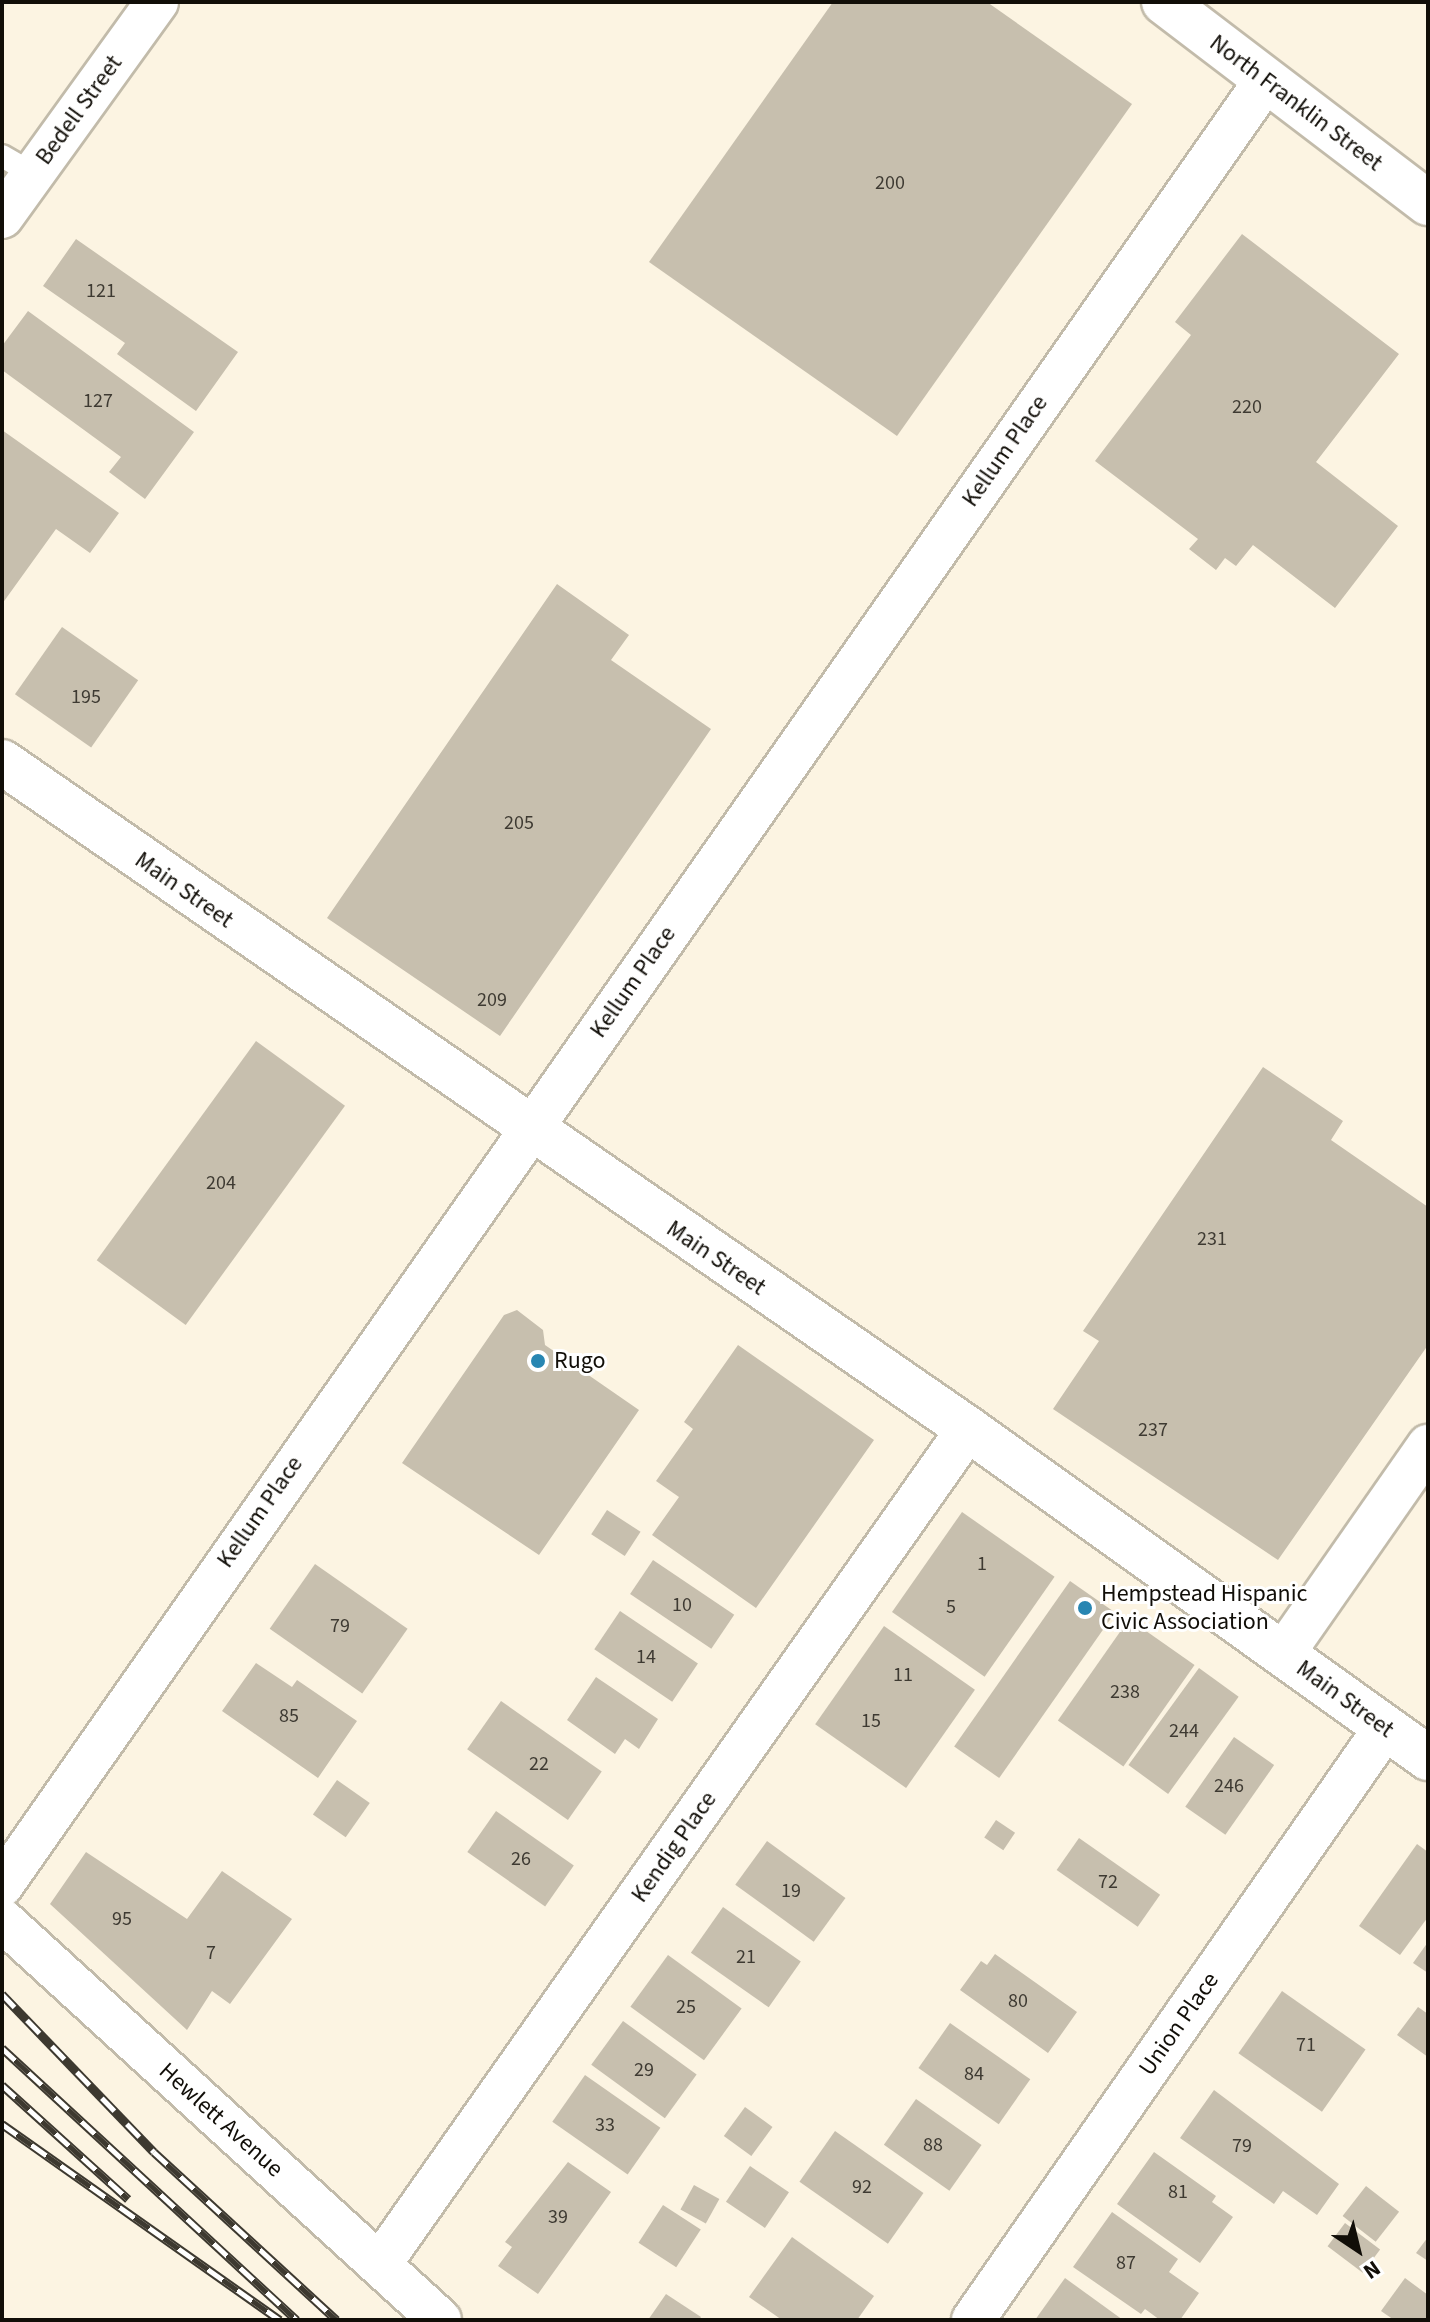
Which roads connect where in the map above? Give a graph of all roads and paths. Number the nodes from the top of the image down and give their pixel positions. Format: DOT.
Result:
graph roads {
  1 [pos="157,2"];
  2 [pos="1164,2"];
  3 [pos="1266,80"];
  4 [pos="18,165"];
  5 [pos="1428,203"];
  6 [pos="2,217"];
  7 [pos="2,762"];
  8 [pos="528,1131"];
  9 [pos="968,1429"];
  10 [pos="1428,1446"];
  11 [pos="1283,1654"];
  12 [pos="1385,1728"];
  13 [pos="1428,1758"];
  14 [pos="2,1885"];
  15 [pos="2,1920"];
  16 [pos="380,2264"];
  17 [pos="440,2320"];
  18 [pos="973,2320"];
  1 -- 4 [label="street, Bedell Street"];
  2 -- 3 [label="street, North Franklin Street"];
  3 -- 5 [label="street, North Franklin Street"];
  3 -- 8 [label="street, Kellum Place"];
  4 -- 6 [label="street, Bedell Street"];
  7 -- 8 [label="street, Main Street"];
  8 -- 9 [label="street, Main Street"];
  8 -- 14 [label="street, Kellum Place"];
  9 -- 11 [label="street, Main Street"];
  9 -- 16 [label="street, Kendig Place"];
  10 -- 11 [label="street"];
  11 -- 12 [label="street, Main Street"];
  12 -- 13 [label="street, Main Street"];
  12 -- 18 [label="street, Union Place"];
  15 -- 16 [label="street, Hewlett Avenue"];
  16 -- 17 [label="street, Hewlett Avenue"];
}
